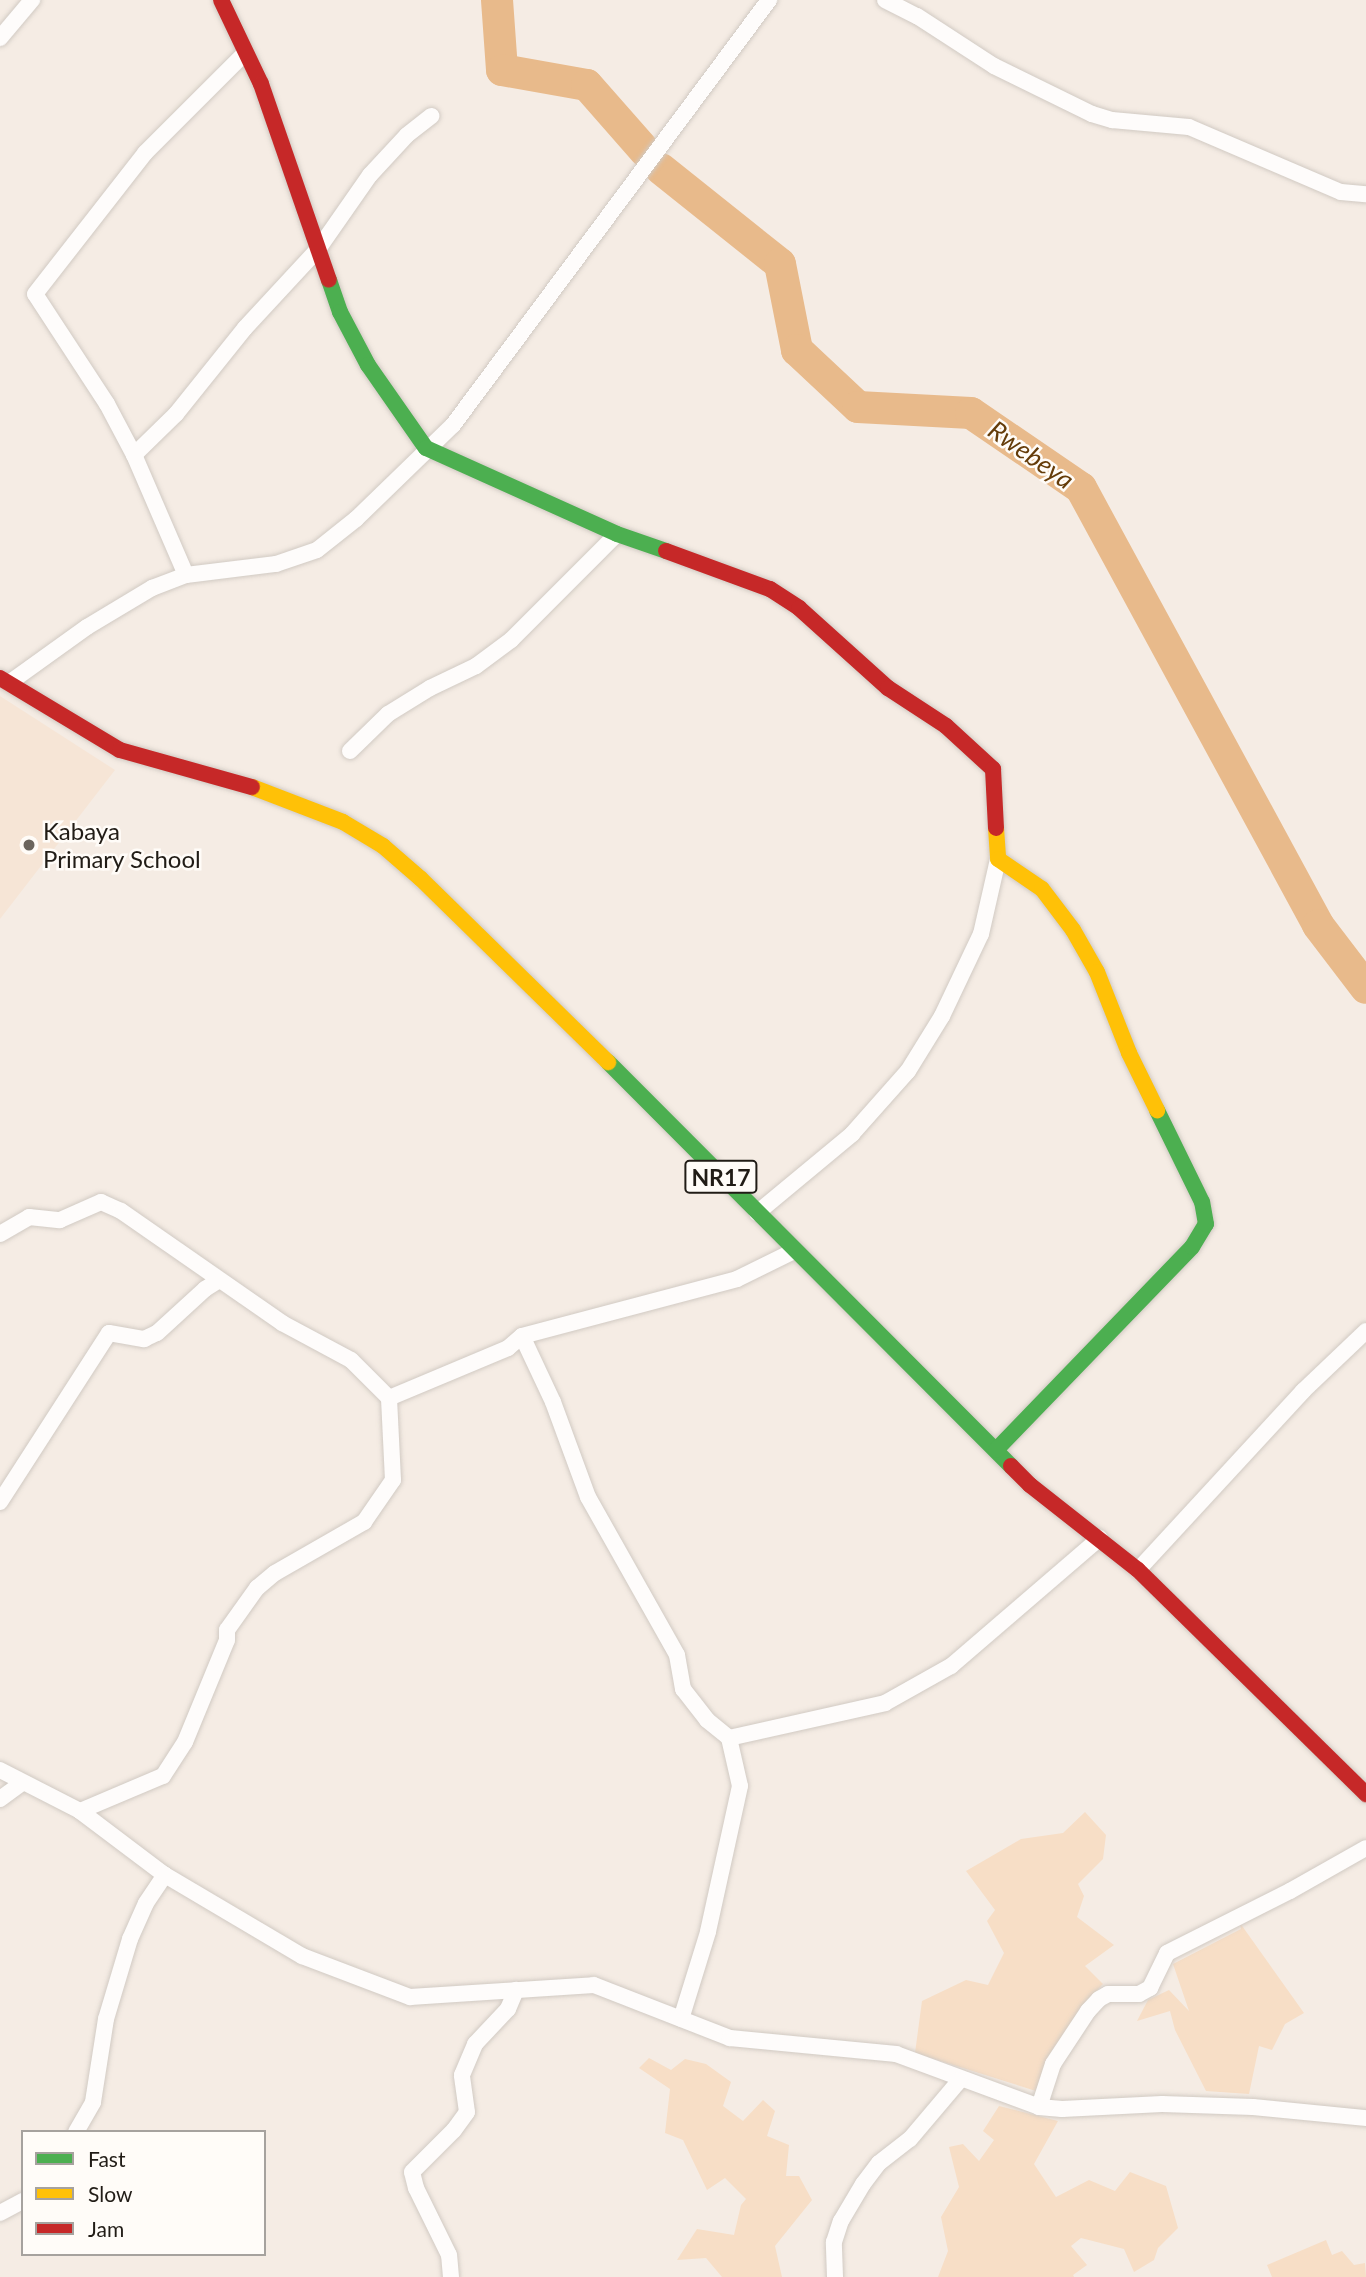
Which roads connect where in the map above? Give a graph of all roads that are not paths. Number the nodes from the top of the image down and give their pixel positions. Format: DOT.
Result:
graph roads {
  1 [pos="32,0"];
  2 [pos="221,0"];
  3 [pos="769,0"];
  4 [pos="885,0"];
  5 [pos="0,38"];
  6 [pos="245,53"];
  7 [pos="430,116"];
  8 [pos="1366,194"];
  9 [pos="319,248"];
  10 [pos="426,448"];
  11 [pos="134,455"];
  12 [pos="617,534"];
  13 [pos="186,575"];
  14 [pos="5,681"];
  15 [pos="350,751"];
  16 [pos="998,859"];
  17 [pos="757,1213"];
  18 [pos="0,1234"];
  19 [pos="794,1251"];
  20 [pos="218,1281"];
  21 [pos="1366,1331"];
  22 [pos="522,1336"];
  23 [pos="389,1398"];
  24 [pos="996,1450"];
  25 [pos="0,1502"];
  26 [pos="1100,1538"];
  27 [pos="1138,1570"];
  28 [pos="729,1738"];
  29 [pos="0,1770"];
  30 [pos="22,1783"];
  31 [pos="1366,1794"];
  32 [pos="0,1799"];
  33 [pos="80,1811"];
  34 [pos="1366,1848"];
  35 [pos="164,1875"];
  36 [pos="516,1990"];
  37 [pos="681,2019"];
  38 [pos="960,2080"];
  39 [pos="1039,2107"];
  40 [pos="1366,2118"];
  41 [pos="77,2130"];
  42 [pos="21,2202"];
  43 [pos="0,2213"];
  44 [pos="451,2277"];
  45 [pos="835,2277"];
  1 -- 5 [label="street"];
  2 -- 6 [label="street"];
  3 -- 10 [label="street"];
  4 -- 8 [label="street"];
  6 -- 9 [label="street"];
  6 -- 11 [label="street"];
  7 -- 9 [label="street"];
  9 -- 10 [label="street"];
  9 -- 11 [label="street"];
  10 -- 12 [label="street"];
  10 -- 13 [label="street"];
  11 -- 13 [label="street"];
  12 -- 15 [label="street"];
  12 -- 16 [label="street"];
  13 -- 14 [label="street"];
  14 -- 17 [label="street, NR17"];
  16 -- 17 [label="street"];
  16 -- 24 [label="street"];
  17 -- 19 [label="street, NR17"];
  18 -- 20 [label="street"];
  19 -- 22 [label="street"];
  19 -- 24 [label="street, NR17"];
  20 -- 23 [label="street"];
  20 -- 25 [label="street"];
  21 -- 27 [label="street"];
  22 -- 23 [label="street"];
  22 -- 28 [label="street"];
  23 -- 33 [label="street"];
  24 -- 26 [label="street, NR17"];
  26 -- 27 [label="street, NR17"];
  26 -- 28 [label="street"];
  27 -- 31 [label="street, NR17"];
  28 -- 37 [label="street"];
  29 -- 30 [label="street"];
  30 -- 32 [label="street"];
  30 -- 33 [label="street"];
  33 -- 35 [label="street"];
  34 -- 39 [label="street"];
  35 -- 36 [label="street"];
  35 -- 41 [label="street"];
  36 -- 37 [label="street"];
  36 -- 44 [label="street"];
  37 -- 38 [label="street"];
  38 -- 39 [label="street"];
  38 -- 45 [label="street"];
  39 -- 40 [label="street"];
  42 -- 43 [label="street"];
}
